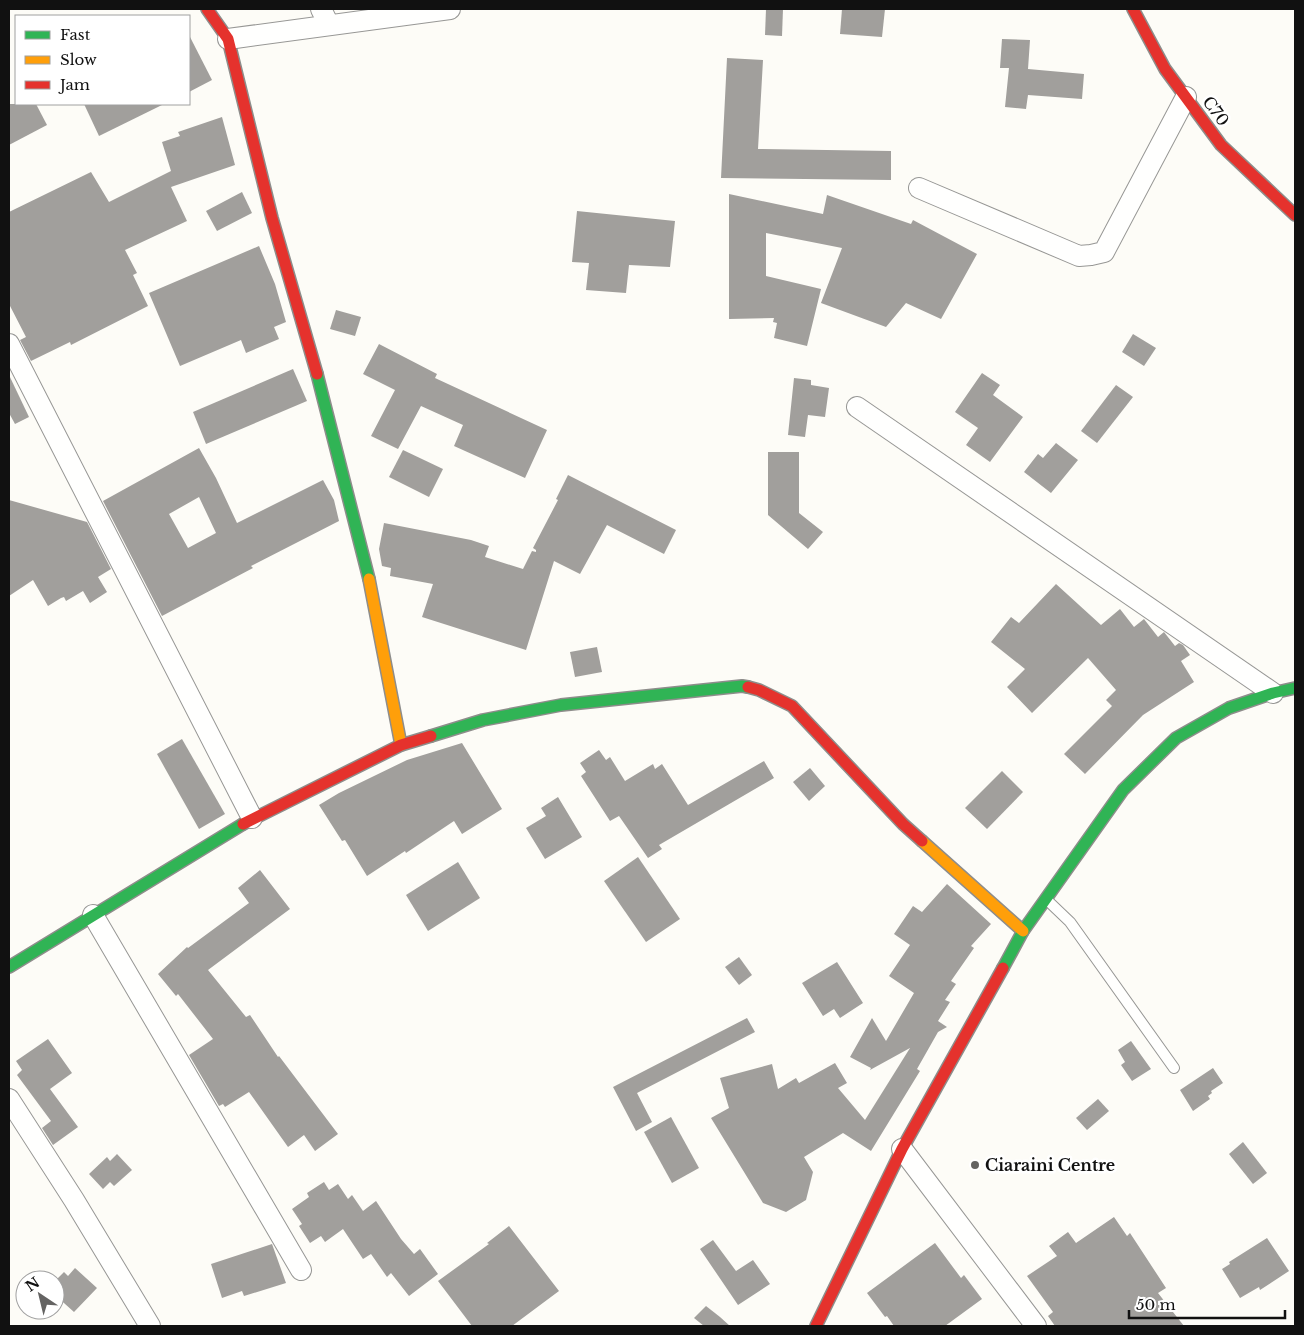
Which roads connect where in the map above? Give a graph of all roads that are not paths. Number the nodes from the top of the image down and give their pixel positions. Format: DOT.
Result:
graph roads {
  1 [pos="206,9"];
  2 [pos="450,9"];
  3 [pos="1133,9"];
  4 [pos="325,17"];
  5 [pos="228,39"];
  6 [pos="1186,97"];
  7 [pos="919,188"];
  8 [pos="1295,215"];
  9 [pos="9,344"];
  10 [pos="857,407"];
  11 [pos="1295,688"];
  12 [pos="1273,693"];
  13 [pos="401,745"];
  14 [pos="252,818"];
  15 [pos="1046,899"];
  16 [pos="93,915"];
  17 [pos="1022,931"];
  18 [pos="9,966"];
  19 [pos="1174,1068"];
  20 [pos="9,1099"];
  21 [pos="902,1149"];
  22 [pos="301,1270"];
  23 [pos="150,1326"];
  24 [pos="816,1326"];
  25 [pos="1036,1326"];
  1 -- 5 [label="street"];
  2 -- 4 [label="street"];
  3 -- 6 [label="street, C70 / C70"];
  4 -- 5 [label="street"];
  5 -- 13 [label="street"];
  6 -- 7 [label="street"];
  6 -- 8 [label="street, C70 / C70"];
  9 -- 14 [label="street"];
  10 -- 12 [label="street"];
  11 -- 12 [label="street"];
  12 -- 15 [label="street"];
  13 -- 14 [label="street"];
  13 -- 17 [label="street"];
  14 -- 16 [label="street"];
  15 -- 17 [label="street"];
  15 -- 19 [label="lane"];
  16 -- 18 [label="street"];
  16 -- 22 [label="street"];
  17 -- 21 [label="street"];
  20 -- 23 [label="street"];
  21 -- 24 [label="street"];
  21 -- 25 [label="street"];
}
